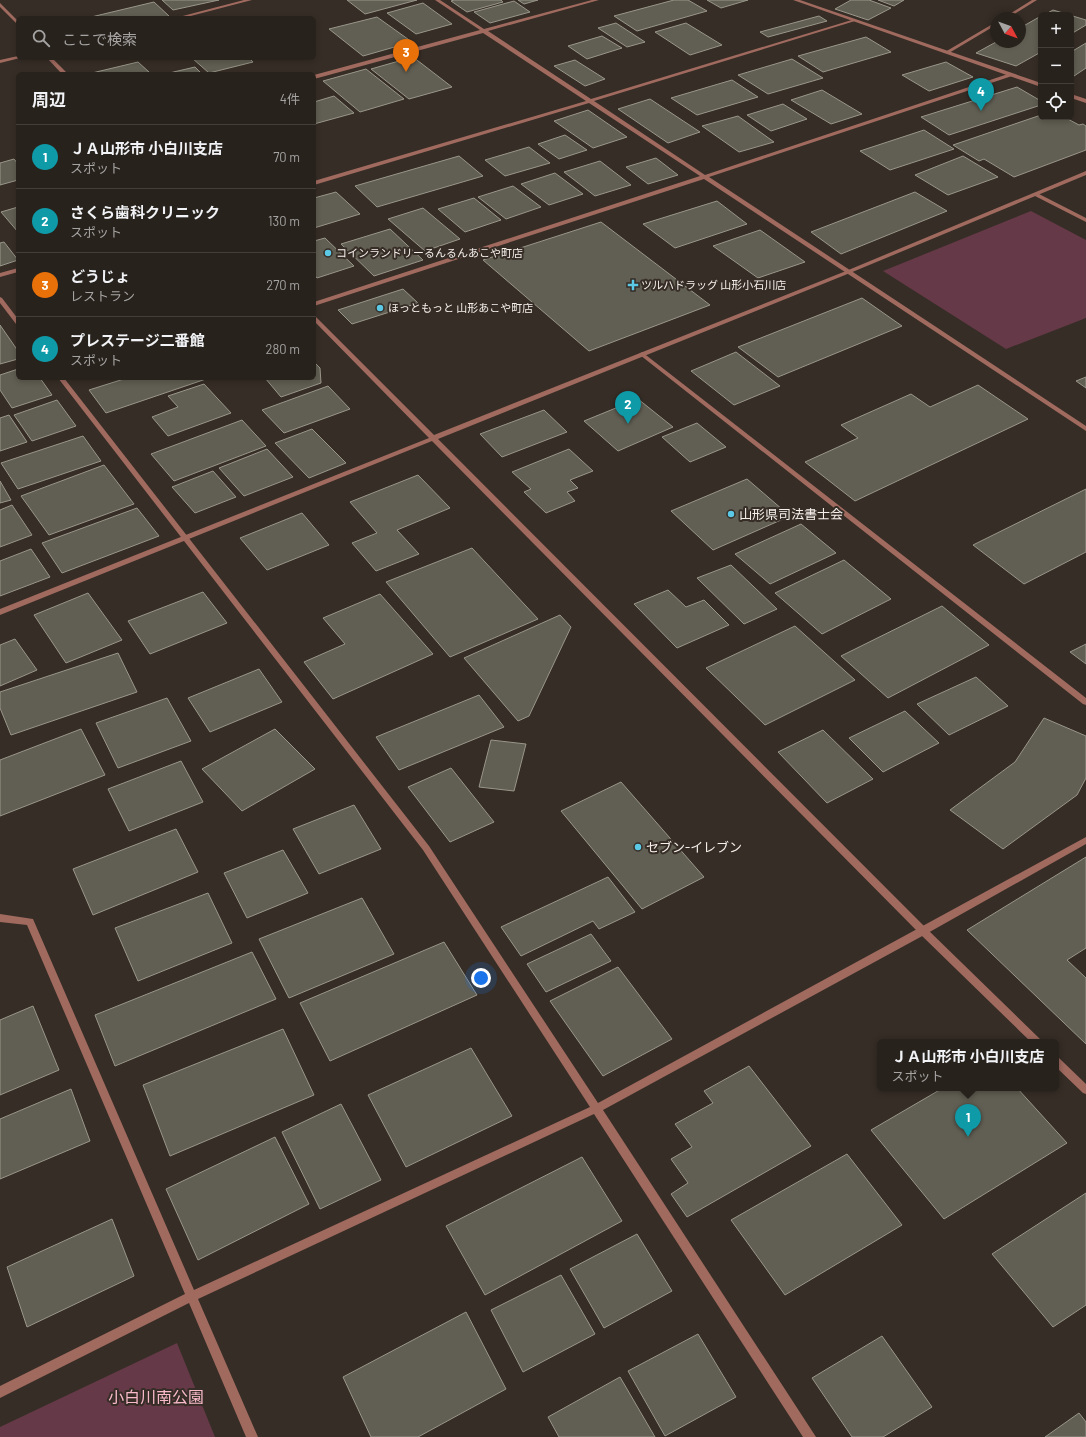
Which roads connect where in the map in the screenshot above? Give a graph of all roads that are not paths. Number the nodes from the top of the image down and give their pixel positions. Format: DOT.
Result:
graph roads {
  1 [pos="250,0"];
  2 [pos="437,0"];
  3 [pos="598,0"];
  4 [pos="796,0"];
  5 [pos="1035,0"];
  6 [pos="0,4"];
  7 [pos="1015,12"];
  8 [pos="185,16"];
  9 [pos="853,20"];
  10 [pos="16,22"];
  11 [pos="990,27"];
  12 [pos="484,31"];
  13 [pos="947,52"];
  14 [pos="16,58"];
  15 [pos="51,60"];
  16 [pos="0,62"];
  17 [pos="63,72"];
  18 [pos="1010,75"];
  19 [pos="316,76"];
  20 [pos="1038,84"];
  21 [pos="1074,97"];
  22 [pos="590,101"];
  23 [pos="1086,101"];
  24 [pos="1086,173"];
  25 [pos="704,177"];
  26 [pos="316,182"];
  27 [pos="1037,195"];
  28 [pos="1086,220"];
  29 [pos="16,271"];
  30 [pos="848,272"];
  31 [pos="0,275"];
  32 [pos="0,299"];
  33 [pos="316,303"];
  34 [pos="16,320"];
  35 [pos="316,320"];
  36 [pos="642,354"];
  37 [pos="63,380"];
  38 [pos="1086,429"];
  39 [pos="434,437"];
  40 [pos="184,537"];
  41 [pos="0,612"];
  42 [pos="1086,702"];
  43 [pos="1086,840"];
  44 [pos="0,918"];
  45 [pos="924,931"];
  46 [pos="1034,1039"];
  47 [pos="1059,1064"];
  48 [pos="1086,1090"];
  49 [pos="596,1109"];
  50 [pos="191,1297"];
  51 [pos="0,1392"];
  52 [pos="252,1437"];
  53 [pos="810,1437"];
  1 -- 8 [label="street"];
  2 -- 12 [label="street"];
  3 -- 12 [label="street"];
  4 -- 9 [label="street"];
  5 -- 7 [label="street"];
  6 -- 10 [label="street"];
  9 -- 13 [label="street"];
  9 -- 22 [label="street"];
  11 -- 13 [label="street"];
  12 -- 19 [label="street"];
  12 -- 22 [label="street"];
  13 -- 18 [label="street"];
  14 -- 16 [label="street"];
  15 -- 17 [label="street"];
  18 -- 20 [label="street"];
  18 -- 25 [label="street"];
  21 -- 23 [label="street"];
  22 -- 25 [label="street"];
  22 -- 26 [label="street"];
  24 -- 27 [label="street"];
  25 -- 30 [label="street"];
  25 -- 33 [label="street"];
  27 -- 28 [label="street"];
  27 -- 30 [label="street"];
  29 -- 31 [label="street"];
  30 -- 36 [label="street"];
  30 -- 38 [label="street"];
  32 -- 34 [label="street"];
  35 -- 39 [label="street"];
  36 -- 39 [label="street"];
  36 -- 42 [label="street"];
  37 -- 40 [label="street"];
  39 -- 40 [label="street"];
  39 -- 45 [label="street"];
  40 -- 41 [label="street"];
  40 -- 49 [label="street"];
  43 -- 45 [label="street"];
  44 -- 50 [label="street"];
  45 -- 46 [label="street"];
  45 -- 49 [label="street"];
  47 -- 48 [label="street"];
  49 -- 50 [label="street"];
  49 -- 53 [label="street"];
  50 -- 51 [label="street"];
  50 -- 52 [label="street"];
}
